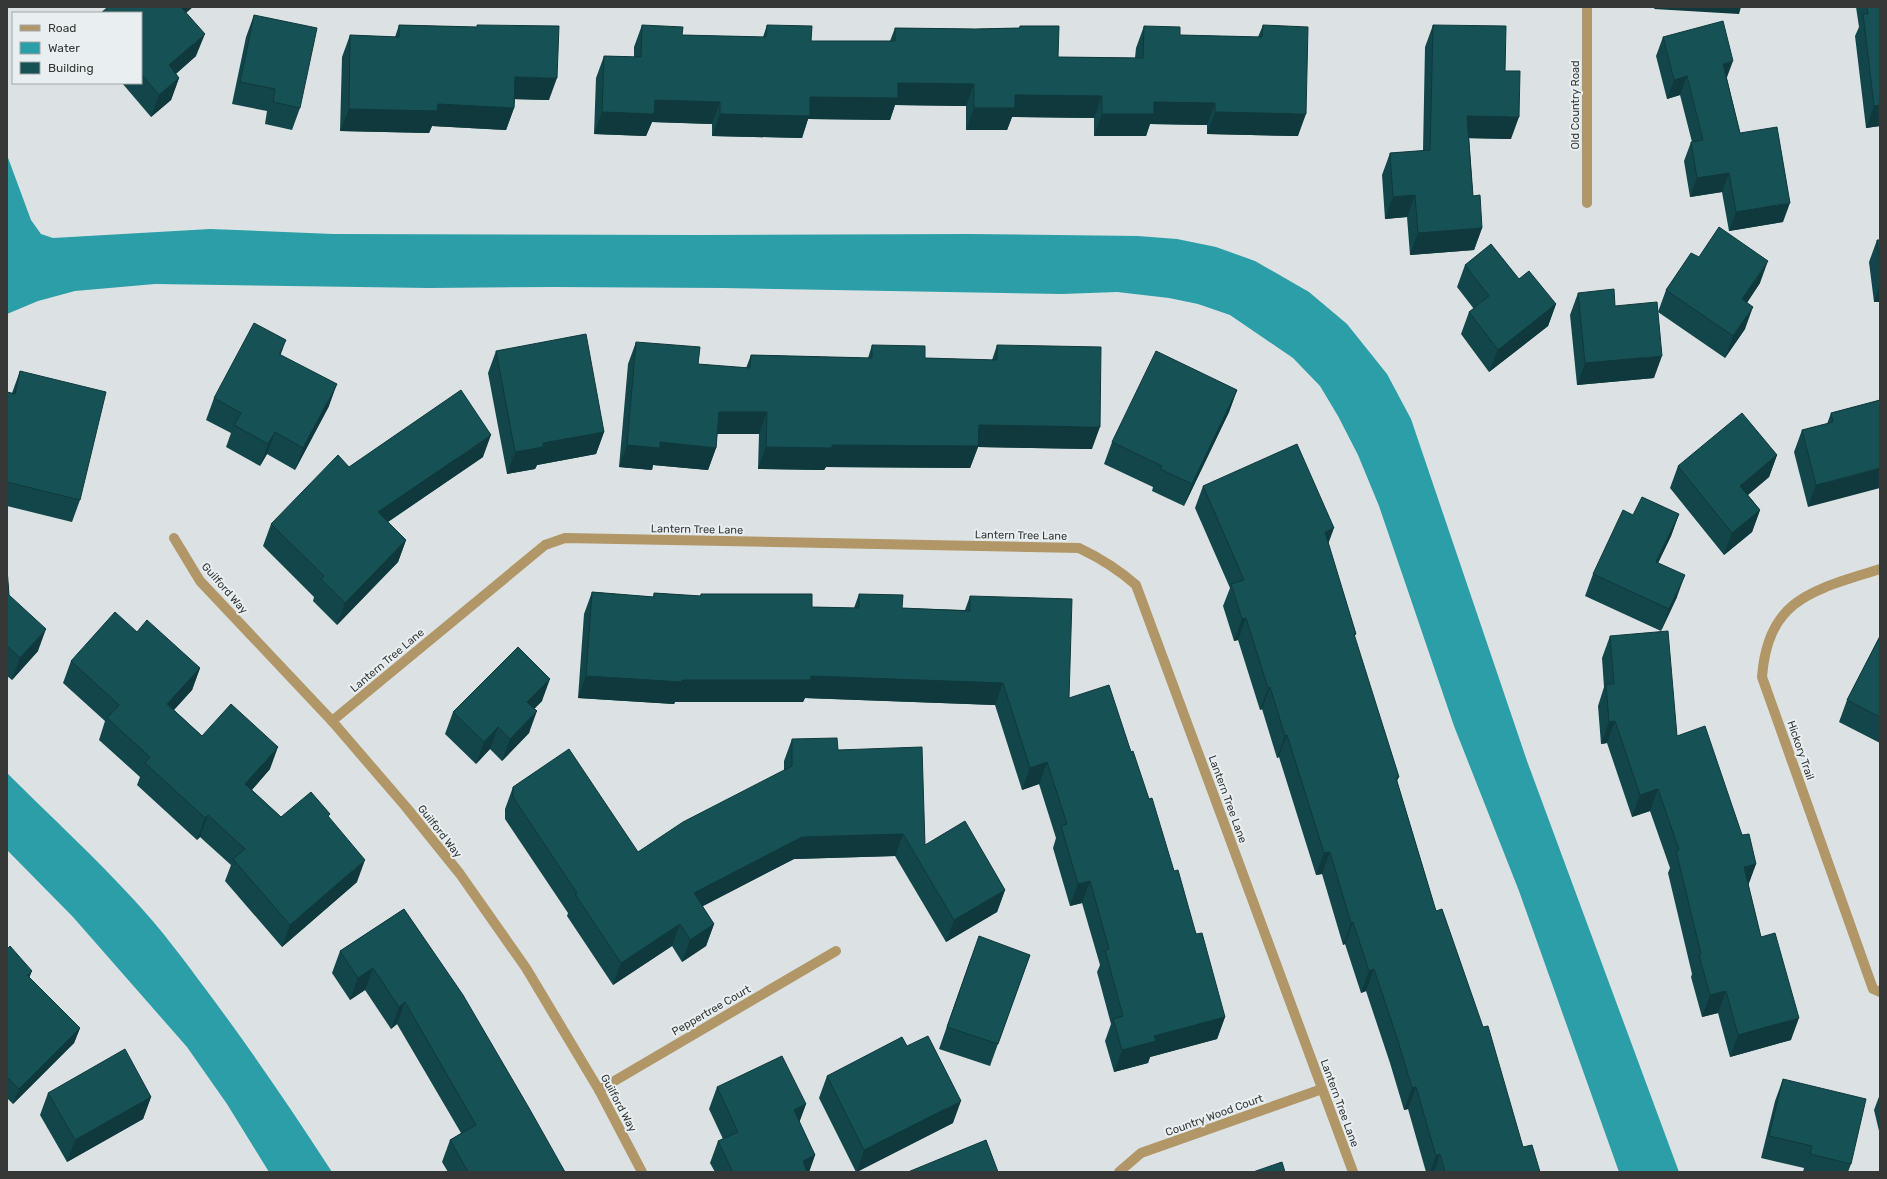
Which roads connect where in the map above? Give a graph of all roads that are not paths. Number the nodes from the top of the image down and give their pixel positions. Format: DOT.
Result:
graph roads {
  1 [pos="1587,7"];
  2 [pos="1587,203"];
  3 [pos="174,538"];
  4 [pos="1880,569"];
  5 [pos="332,721"];
  6 [pos="836,951"];
  7 [pos="1880,992"];
  8 [pos="1322,1089"];
  9 [pos="599,1090"];
  10 [pos="642,1172"];
  11 [pos="1119,1172"];
  12 [pos="1353,1172"];
  1 -- 2 [label="street, Old Country Road"];
  3 -- 5 [label="street, Guilford Way"];
  4 -- 7 [label="street, Hickory Trail"];
  5 -- 8 [label="street, Lantern Tree Lane"];
  5 -- 9 [label="street, Guilford Way"];
  6 -- 9 [label="street, Peppertree Court"];
  8 -- 11 [label="street, Country Wood Court"];
  8 -- 12 [label="street, Lantern Tree Lane"];
  9 -- 10 [label="street, Guilford Way"];
}
